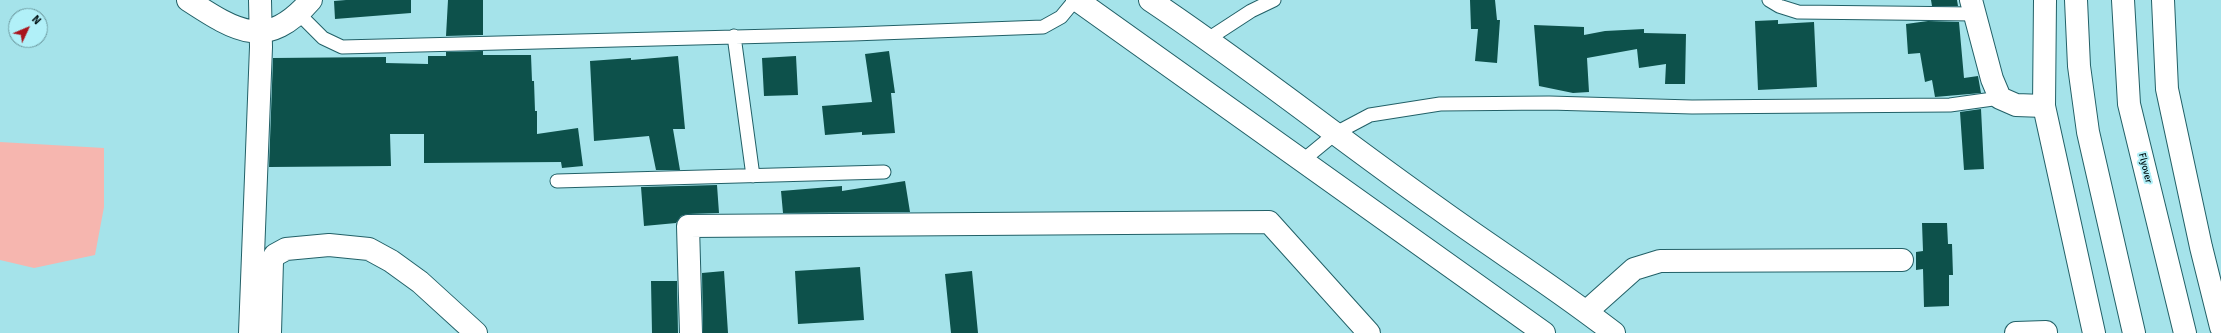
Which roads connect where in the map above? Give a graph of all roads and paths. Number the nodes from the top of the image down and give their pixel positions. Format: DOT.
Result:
graph roads {
  1 [pos="188,0"];
  2 [pos="260,0"];
  3 [pos="1076,0"];
  4 [pos="1150,0"];
  5 [pos="1274,0"];
  6 [pos="1769,0"];
  7 [pos="2045,0"];
  8 [pos="2076,0"];
  9 [pos="2123,0"];
  10 [pos="2163,0"];
  11 [pos="305,7"];
  12 [pos="1973,7"];
  13 [pos="260,33"];
  14 [pos="734,36"];
  15 [pos="1208,39"];
  16 [pos="2000,98"];
  17 [pos="2044,106"];
  18 [pos="1336,133"];
  19 [pos="1302,161"];
  20 [pos="884,172"];
  21 [pos="753,176"];
  22 [pos="558,181"];
  23 [pos="1902,260"];
  24 [pos="1587,311"];
  25 [pos="2221,327"];
  26 [pos="2046,332"];
  27 [pos="250,333"];
  28 [pos="270,333"];
  29 [pos="476,333"];
  30 [pos="691,333"];
  31 [pos="1369,333"];
  32 [pos="1544,333"];
  33 [pos="1614,333"];
  34 [pos="2016,333"];
  35 [pos="2094,333"];
  36 [pos="2134,333"];
  37 [pos="2185,333"];
  1 -- 13 [label="street"];
  2 -- 13 [label="street"];
  3 -- 14 [label="lane"];
  3 -- 19 [label="street"];
  4 -- 15 [label="street"];
  5 -- 15 [label="lane"];
  6 -- 12 [label="lane"];
  7 -- 17 [label="street"];
  8 -- 36 [label="street"];
  9 -- 37 [label="street, Flyover"];
  10 -- 25 [label="street"];
  11 -- 13 [label="street"];
  11 -- 14 [label="lane"];
  12 -- 16 [label="street"];
  13 -- 27 [label="street"];
  14 -- 21 [label="lane"];
  15 -- 18 [label="street"];
  16 -- 17 [label="street"];
  16 -- 18 [label="lane"];
  17 -- 35 [label="street"];
  18 -- 19 [label="lane"];
  18 -- 24 [label="street"];
  19 -- 32 [label="street"];
  20 -- 21 [label="lane"];
  21 -- 22 [label="lane"];
  23 -- 24 [label="street"];
  24 -- 33 [label="street"];
  26 -- 34 [label="street"];
  28 -- 29 [label="street"];
  30 -- 31 [label="street"];
}
